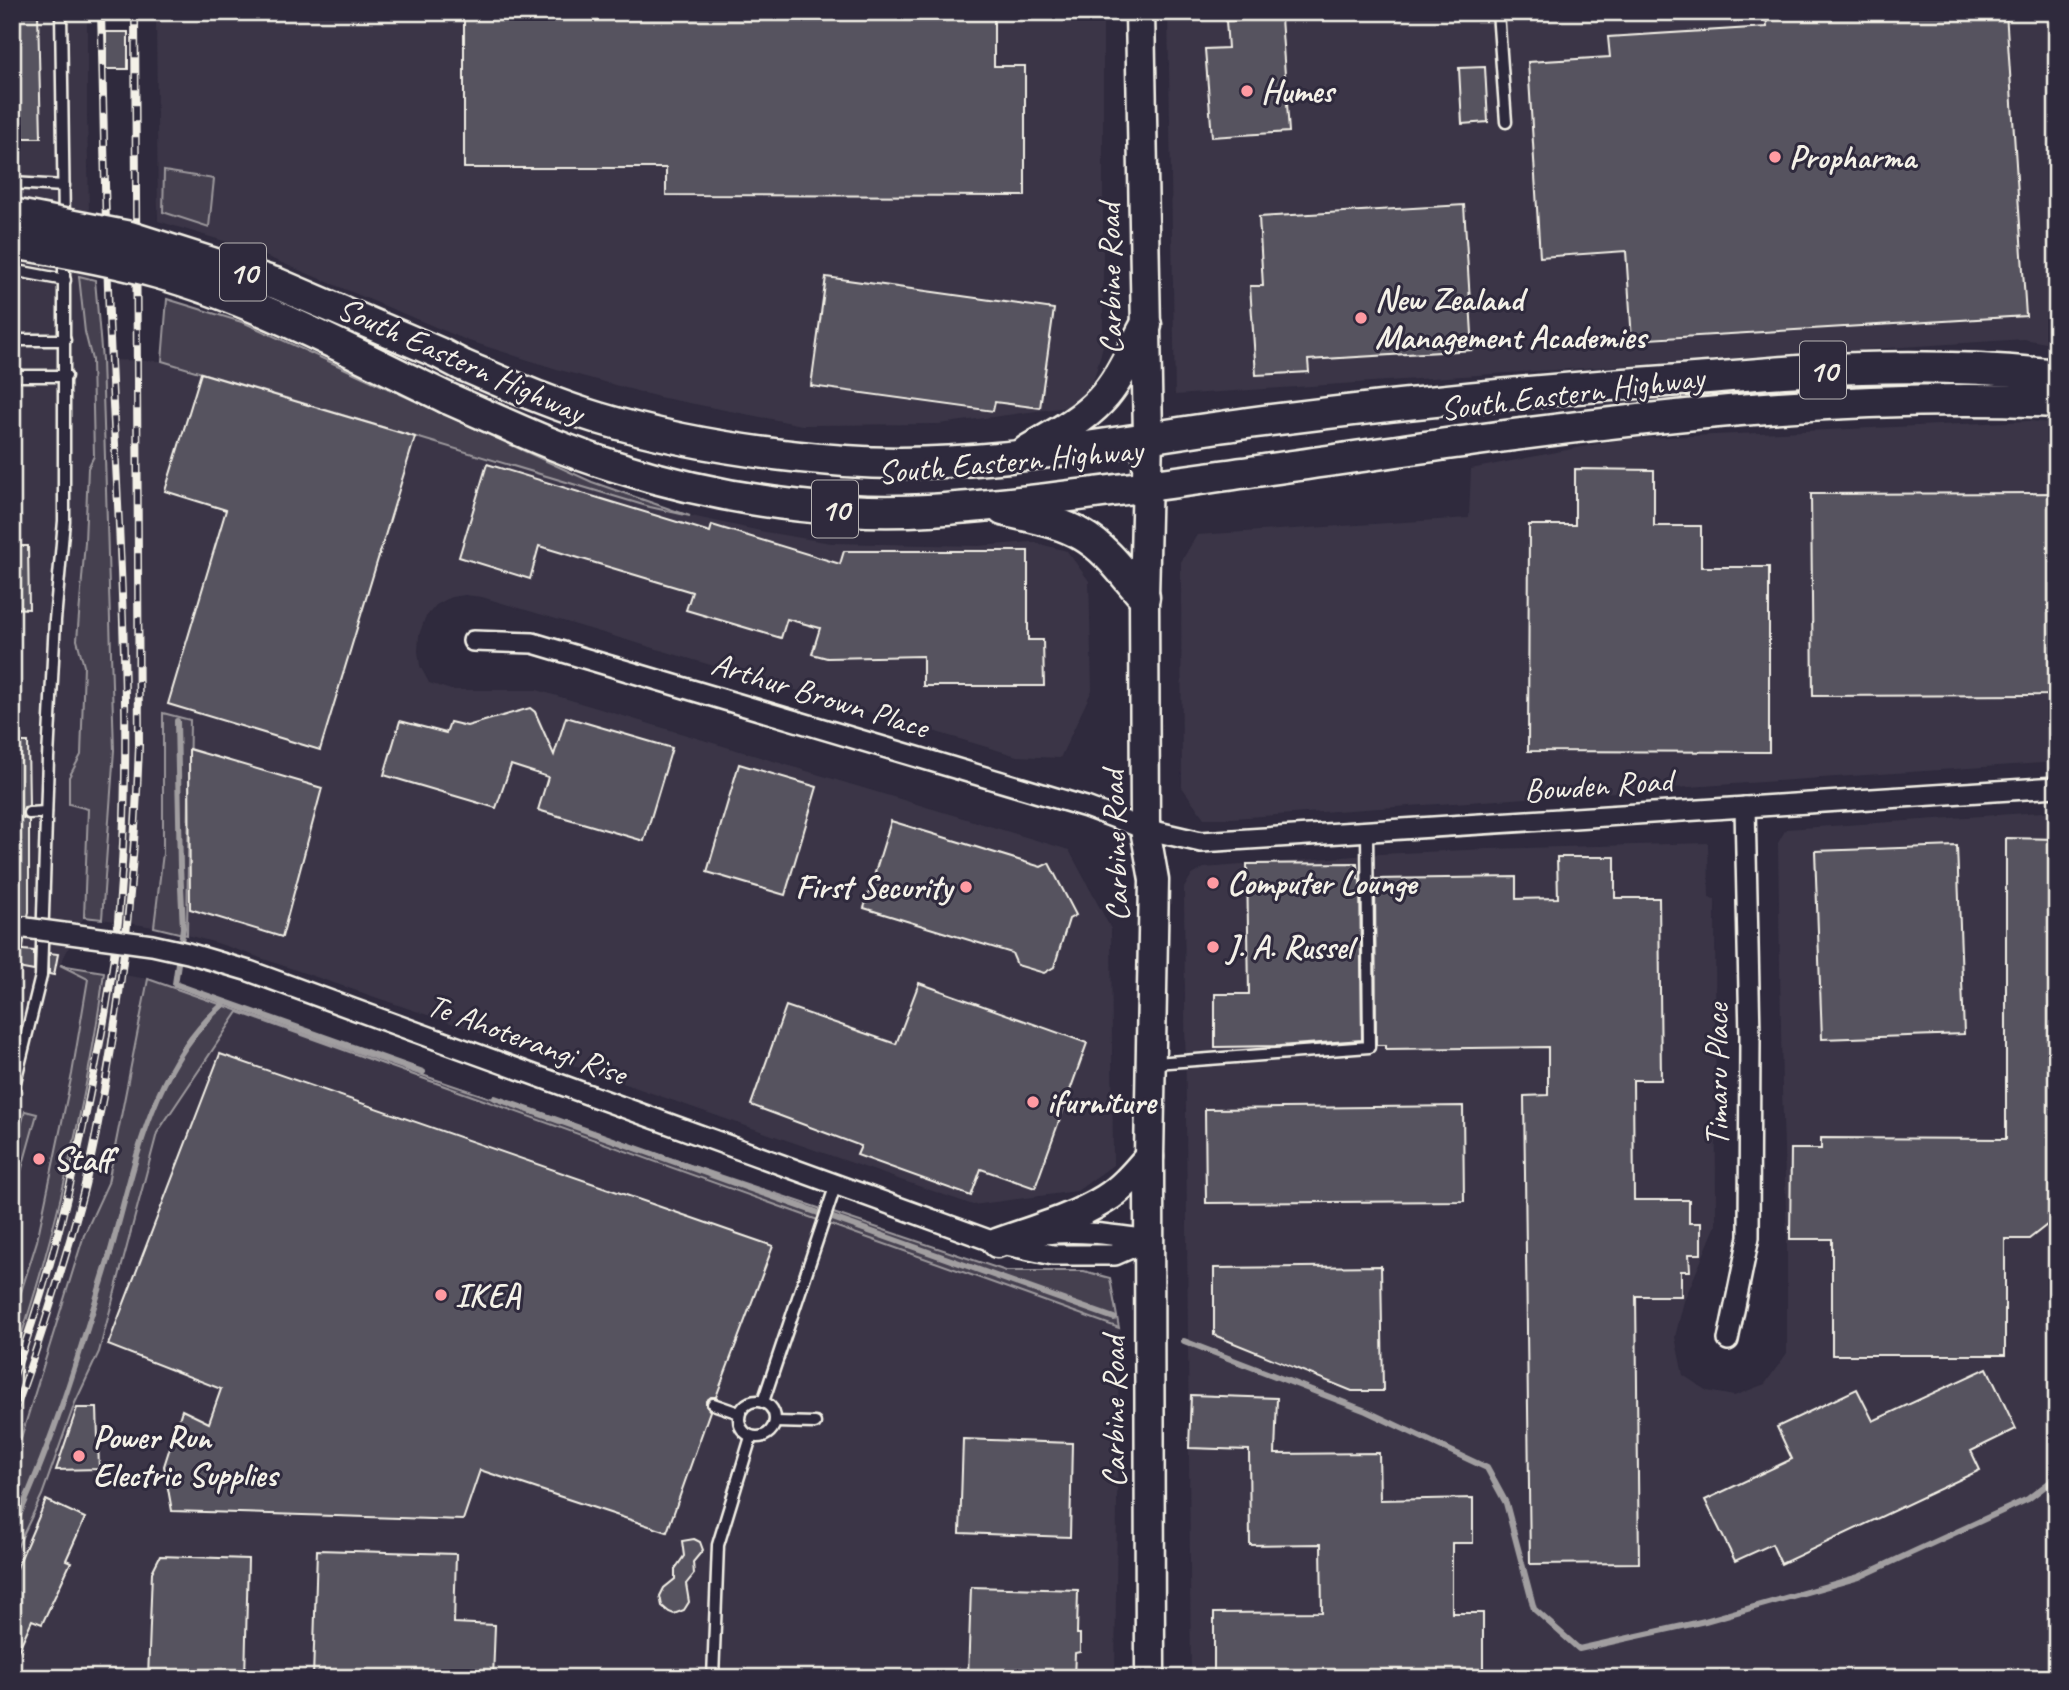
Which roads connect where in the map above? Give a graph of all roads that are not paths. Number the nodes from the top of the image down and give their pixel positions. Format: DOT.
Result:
graph roads {
  1 [pos="61,12"];
  2 [pos="1140,12"];
  3 [pos="1498,12"];
  4 [pos="1506,122"];
  5 [pos="12,183"];
  6 [pos="64,186"];
  7 [pos="12,214"];
  8 [pos="12,243"];
  9 [pos="12,270"];
  10 [pos="65,280"];
  11 [pos="1146,325"];
  12 [pos="12,340"];
  13 [pos="65,340"];
  14 [pos="2057,375"];
  15 [pos="21,376"];
  16 [pos="66,376"];
  17 [pos="2057,402"];
  18 [pos="1148,436"];
  19 [pos="1018,457"];
  20 [pos="1146,486"];
  21 [pos="986,506"];
  22 [pos="1144,597"];
  23 [pos="473,641"];
  24 [pos="2057,787"];
  25 [pos="1745,807"];
  26 [pos="46,812"];
  27 [pos="29,813"];
  28 [pos="1145,830"];
  29 [pos="1367,832"];
  30 [pos="26,928"];
  31 [pos="1151,1063"];
  32 [pos="12,1094"];
  33 [pos="1149,1157"];
  34 [pos="836,1184"];
  35 [pos="1149,1240"];
  36 [pos="998,1243"];
  37 [pos="1728,1340"];
  38 [pos="763,1402"];
  39 [pos="713,1404"];
  40 [pos="739,1413"];
  41 [pos="775,1422"];
  42 [pos="815,1423"];
  43 [pos="751,1437"];
  44 [pos="713,1678"];
  45 [pos="1150,1678"];
  1 -- 6 [label="lane"];
  2 -- 11 [label="main road, Carbine Road"];
  3 -- 4 [label="lane"];
  5 -- 6 [label="lane"];
  6 -- 10 [label="lane"];
  7 -- 19 [label="main road, South Eastern Highway / 10, bridge"];
  8 -- 21 [label="main road, South Eastern Highway / 10, bridge"];
  9 -- 10 [label="lane"];
  10 -- 13 [label="lane"];
  11 -- 18 [label="main road, Carbine Road"];
  11 -- 19 [label="main road"];
  12 -- 13 [label="lane"];
  13 -- 16 [label="lane"];
  14 -- 18 [label="main road, South Eastern Highway / 10"];
  15 -- 16 [label="lane"];
  16 -- 26 [label="lane"];
  17 -- 20 [label="main road, South Eastern Highway / 10"];
  18 -- 19 [label="main road, South Eastern Highway / 10"];
  18 -- 20 [label="main road, Carbine Road"];
  20 -- 21 [label="main road, South Eastern Highway / 10"];
  20 -- 22 [label="main road, Carbine Road"];
  21 -- 22 [label="main road"];
  22 -- 28 [label="main road, Carbine Road"];
  23 -- 28 [label="street, Arthur Brown Place"];
  24 -- 25 [label="street, Bowden Road"];
  25 -- 29 [label="street, Bowden Road"];
  25 -- 37 [label="street, Timaru Place"];
  26 -- 27 [label="lane"];
  26 -- 32 [label="lane"];
  28 -- 29 [label="street, Bowden Road"];
  28 -- 31 [label="main road, Carbine Road"];
  29 -- 31 [label="lane"];
  30 -- 34 [label="street, Te Ahoterangi Rise, bridge"];
  31 -- 33 [label="main road, Carbine Road"];
  33 -- 35 [label="main road, Carbine Road"];
  33 -- 36 [label="main road"];
  34 -- 36 [label="street, Te Ahoterangi Rise"];
  34 -- 38 [label="lane"];
  35 -- 36 [label="street, Te Ahoterangi Rise"];
  35 -- 45 [label="main road, Carbine Road"];
  38 -- 40 [label="lane"];
  38 -- 41 [label="lane"];
  39 -- 40 [label="lane"];
  40 -- 43 [label="lane"];
  41 -- 42 [label="lane"];
  41 -- 43 [label="lane"];
  43 -- 44 [label="lane"];
}
